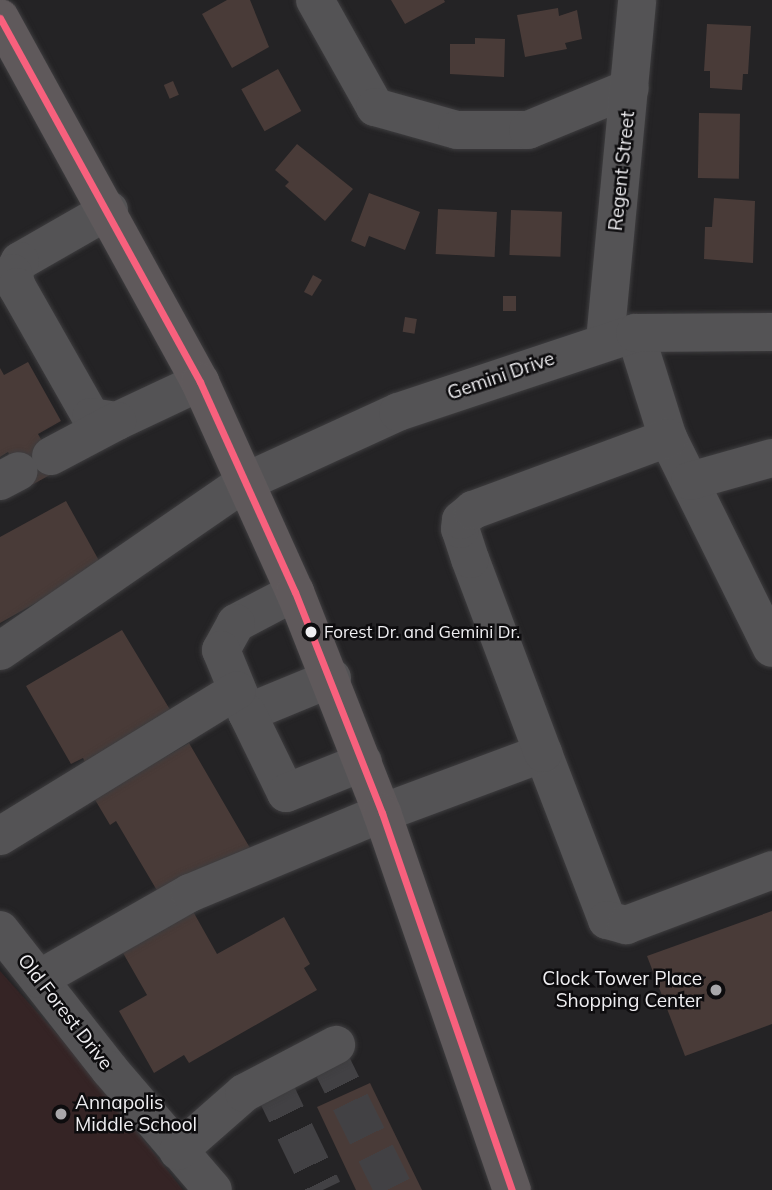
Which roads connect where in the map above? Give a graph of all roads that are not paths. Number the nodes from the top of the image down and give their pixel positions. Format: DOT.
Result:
graph roads {
  1 [pos="315,0"];
  2 [pos="637,0"];
  3 [pos="3,29"];
  4 [pos="630,88"];
  5 [pos="109,210"];
  6 [pos="6,277"];
  7 [pos="772,332"];
  8 [pos="620,337"];
  9 [pos="200,382"];
  10 [pos="117,421"];
  11 [pos="668,438"];
  12 [pos="772,458"];
  13 [pos="23,469"];
  14 [pos="690,481"];
  15 [pos="245,482"];
  16 [pos="295,592"];
  17 [pos="772,648"];
  18 [pos="0,651"];
  19 [pos="332,678"];
  20 [pos="242,701"];
  21 [pos="543,753"];
  22 [pos="363,762"];
  23 [pos="382,813"];
  24 [pos="0,836"];
  25 [pos="772,870"];
  26 [pos="0,930"];
  27 [pos="39,979"];
  28 [pos="336,1045"];
  29 [pos="178,1151"];
  30 [pos="214,1190"];
  31 [pos="512,1190"];
  1 -- 4 [label="street"];
  2 -- 4 [label="street, Regent Street"];
  3 -- 5 [label="main road"];
  4 -- 8 [label="street, Regent Street"];
  5 -- 6 [label="street"];
  5 -- 9 [label="main road"];
  6 -- 10 [label="street"];
  7 -- 8 [label="street, Gemini Drive"];
  8 -- 11 [label="street"];
  8 -- 15 [label="street, Gemini Drive"];
  9 -- 10 [label="street"];
  9 -- 15 [label="main road"];
  10 -- 13 [label="street"];
  11 -- 14 [label="street"];
  11 -- 21 [label="street"];
  12 -- 14 [label="street"];
  14 -- 17 [label="street"];
  15 -- 16 [label="main road"];
  15 -- 18 [label="street, Gemini Drive"];
  16 -- 19 [label="main road"];
  16 -- 20 [label="street"];
  19 -- 20 [label="street"];
  19 -- 22 [label="main road"];
  20 -- 22 [label="street"];
  20 -- 24 [label="street"];
  21 -- 23 [label="street"];
  21 -- 25 [label="street"];
  22 -- 23 [label="main road"];
  23 -- 27 [label="street"];
  23 -- 31 [label="main road"];
  26 -- 27 [label="street, Old Forest Drive"];
  27 -- 29 [label="street, Old Forest Drive"];
  28 -- 29 [label="street"];
  29 -- 30 [label="street, Old Forest Drive"];
}
